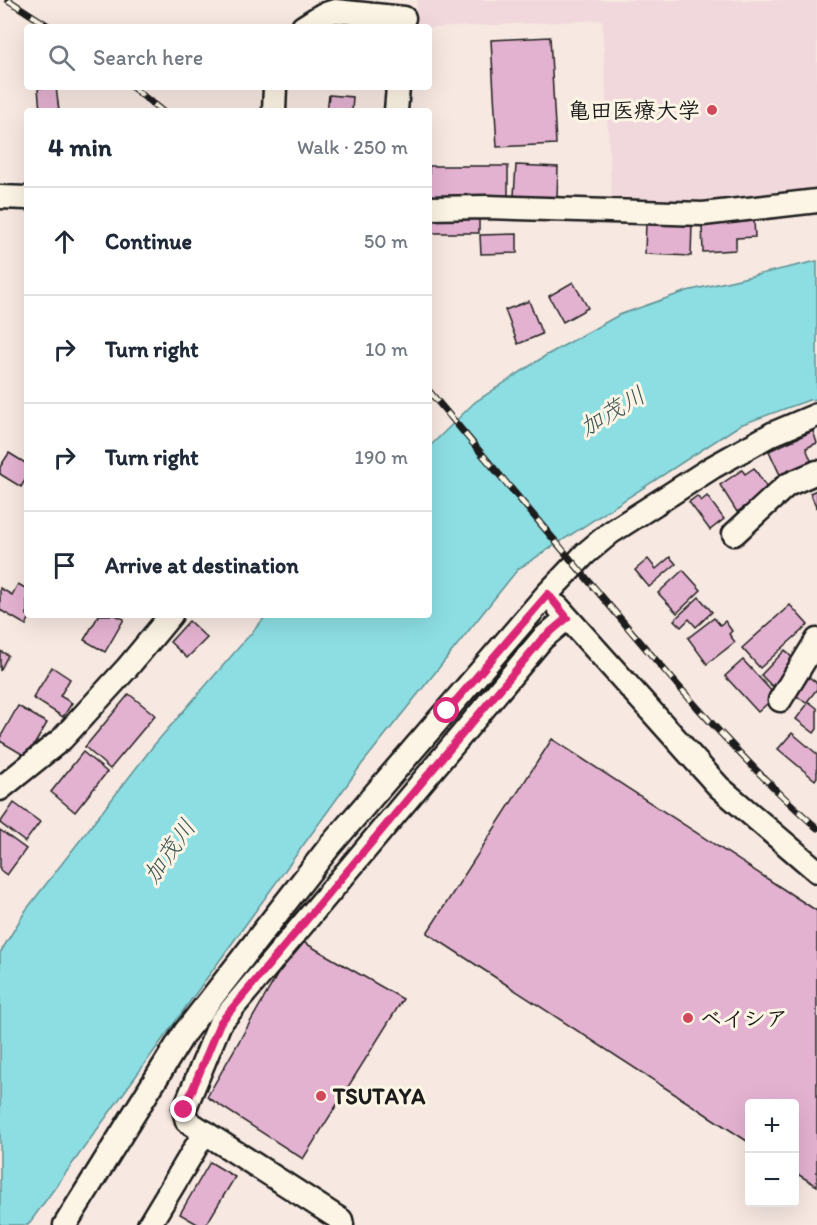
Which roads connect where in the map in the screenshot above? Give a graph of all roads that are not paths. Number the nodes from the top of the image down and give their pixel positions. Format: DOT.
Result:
graph roads {
  1 [pos="404,15"];
  2 [pos="308,24"];
  3 [pos="275,90"];
  4 [pos="398,90"];
  5 [pos="274,108"];
  6 [pos="396,108"];
  7 [pos="0,196"];
  8 [pos="24,198"];
  9 [pos="817,201"];
  10 [pos="432,208"];
  11 [pos="817,415"];
  12 [pos="817,471"];
  13 [pos="734,534"];
  14 [pos="548,594"];
  15 [pos="169,618"];
  16 [pos="567,618"];
  17 [pos="817,640"];
  18 [pos="780,700"];
  19 [pos="0,789"];
  20 [pos="817,872"];
  21 [pos="205,1132"];
  22 [pos="65,1225"];
  23 [pos="149,1225"];
  24 [pos="342,1225"];
  1 -- 2 [label="street"];
  3 -- 5 [label="street"];
  4 -- 6 [label="street"];
  7 -- 8 [label="street"];
  9 -- 10 [label="street"];
  11 -- 14 [label="street"];
  12 -- 13 [label="street"];
  14 -- 16 [label="street"];
  14 -- 22 [label="street"];
  15 -- 19 [label="street"];
  16 -- 20 [label="street"];
  16 -- 21 [label="street"];
  17 -- 18 [label="street"];
  21 -- 23 [label="street"];
  21 -- 24 [label="street"];
}
